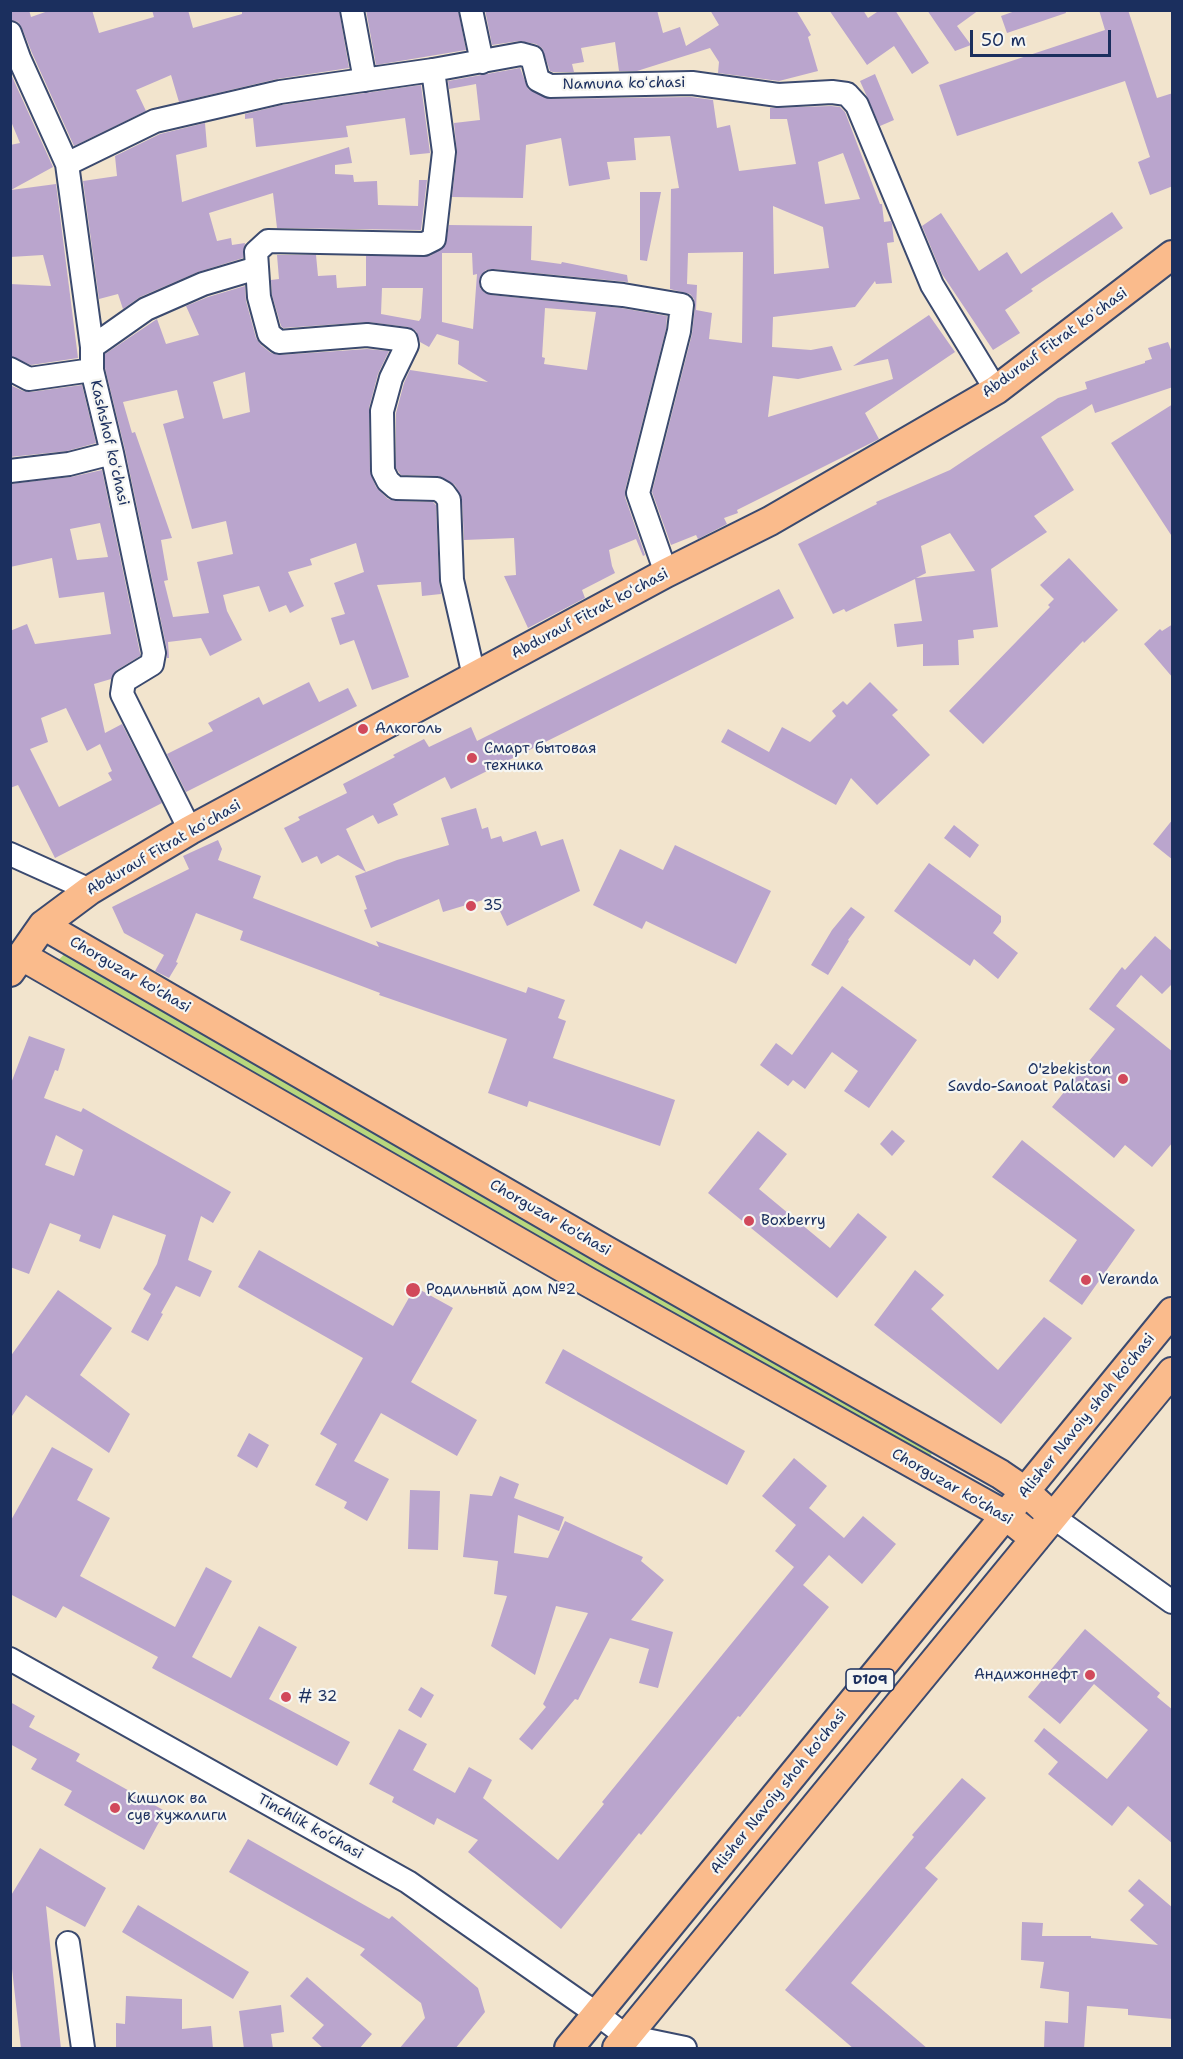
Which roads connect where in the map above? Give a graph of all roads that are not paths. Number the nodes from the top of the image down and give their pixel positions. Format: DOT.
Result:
graph roads {
  1 [pos="352,10"];
  2 [pos="471,10"];
  3 [pos="10,33"];
  4 [pos="482,62"];
  5 [pos="433,70"];
  6 [pos="365,80"];
  7 [pos="67,164"];
  8 [pos="1173,255"];
  9 [pos="257,268"];
  10 [pos="492,282"];
  11 [pos="92,346"];
  12 [pos="10,369"];
  13 [pos="92,370"];
  14 [pos="996,390"];
  15 [pos="112,453"];
  16 [pos="10,471"];
  17 [pos="666,573"];
  18 [pos="474,676"];
  19 [pos="190,831"];
  20 [pos="10,854"];
  21 [pos="90,890"];
  22 [pos="44,926"];
  23 [pos="16,964"];
  24 [pos="1173,1312"];
  25 [pos="1173,1372"];
  26 [pos="1025,1491"];
  27 [pos="1005,1515"];
  28 [pos="1053,1517"];
  29 [pos="1035,1539"];
  30 [pos="1173,1602"];
  31 [pos="10,1659"];
  32 [pos="68,1943"];
  33 [pos="597,2014"];
  34 [pos="629,2044"];
  35 [pos="83,2049"];
  36 [pos="568,2049"];
  37 [pos="685,2049"];
  1 -- 6 [label="street"];
  2 -- 4 [label="street"];
  3 -- 7 [label="street, Kashshof koʻchasi"];
  4 -- 5 [label="street, Namuna koʻchasi"];
  4 -- 14 [label="street, Namuna koʻchasi"];
  5 -- 6 [label="street, Namuna koʻchasi"];
  5 -- 9 [label="street"];
  6 -- 7 [label="street, Namuna koʻchasi"];
  7 -- 11 [label="street, Kashshof koʻchasi"];
  8 -- 14 [label="main road, Abdurauf Fitrat koʻchasi"];
  9 -- 11 [label="street"];
  9 -- 18 [label="street"];
  10 -- 17 [label="street"];
  11 -- 13 [label="street, Kashshof koʻchasi"];
  12 -- 13 [label="street"];
  13 -- 15 [label="street, Kashshof koʻchasi"];
  14 -- 17 [label="main road, Abdurauf Fitrat koʻchasi"];
  15 -- 16 [label="street"];
  15 -- 19 [label="street, Kashshof koʻchasi"];
  17 -- 18 [label="main road, Abdurauf Fitrat koʻchasi"];
  18 -- 19 [label="main road, Abdurauf Fitrat koʻchasi"];
  19 -- 21 [label="main road, Abdurauf Fitrat koʻchasi"];
  20 -- 21 [label="street"];
  21 -- 22 [label="main road, Abdurauf Fitrat koʻchasi"];
  22 -- 23 [label="main road, Abdurauf Fitrat koʻchasi"];
  22 -- 26 [label="main road, Chorguzar ko'chasi"];
  23 -- 27 [label="main road, Chorguzar ko'chasi"];
  24 -- 26 [label="main road, Alisher Navoiy shoh ko'chasi / D109"];
  25 -- 28 [label="main road, D109"];
  26 -- 27 [label="main road, Alisher Navoiy shoh ko'chasi / D109"];
  26 -- 28 [label="main road, Chorguzar ko'chasi"];
  27 -- 29 [label="main road, Chorguzar ko'chasi"];
  27 -- 33 [label="main road, Alisher Navoiy shoh ko'chasi / D109"];
  28 -- 29 [label="main road, D109"];
  28 -- 30 [label="street"];
  29 -- 34 [label="main road, D109"];
  31 -- 33 [label="street, Tinchlik kо‘chasi"];
  32 -- 35 [label="street"];
  33 -- 34 [label="street, Tinchlik kо‘chasi"];
  33 -- 36 [label="main road, Alisher Navoiy shoh ko'chasi / D109"];
  34 -- 37 [label="street"];
}
